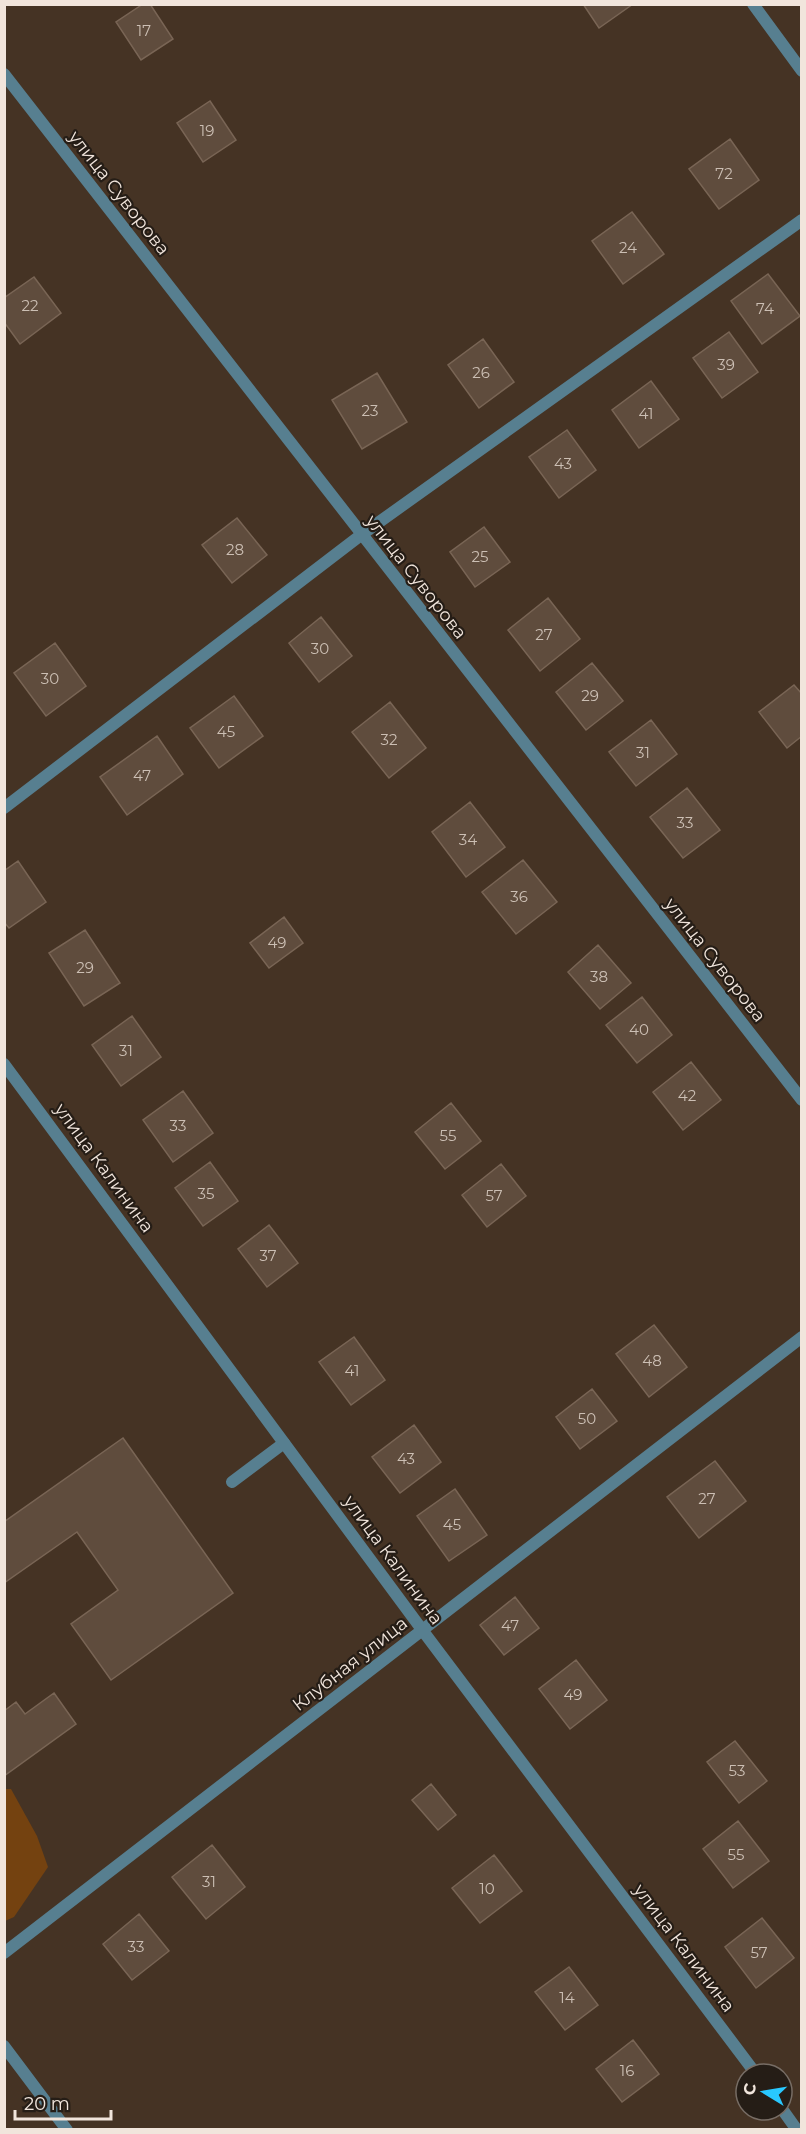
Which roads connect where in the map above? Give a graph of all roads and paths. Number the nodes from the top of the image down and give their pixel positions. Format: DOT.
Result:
graph roads {
  1 [pos="753,4"];
  2 [pos="801,71"];
  3 [pos="4,74"];
  4 [pos="801,220"];
  5 [pos="361,535"];
  6 [pos="4,807"];
  7 [pos="4,1064"];
  8 [pos="801,1100"];
  9 [pos="801,1337"];
  10 [pos="284,1443"];
  11 [pos="232,1482"];
  12 [pos="423,1631"];
  13 [pos="4,1953"];
  14 [pos="4,2046"];
  15 [pos="747,2062"];
  16 [pos="67,2130"];
  1 -- 2 [label="street"];
  3 -- 5 [label="street, улица Суворова"];
  4 -- 5 [label="street"];
  5 -- 6 [label="street"];
  5 -- 8 [label="street, улица Суворова"];
  7 -- 10 [label="street, улица Калинина"];
  9 -- 12 [label="street, Клубная улица"];
  10 -- 11 [label="street"];
  10 -- 12 [label="street, улица Калинина"];
  12 -- 13 [label="street, Клубная улица"];
  12 -- 15 [label="street, улица Калинина"];
  14 -- 16 [label="street"];
}
